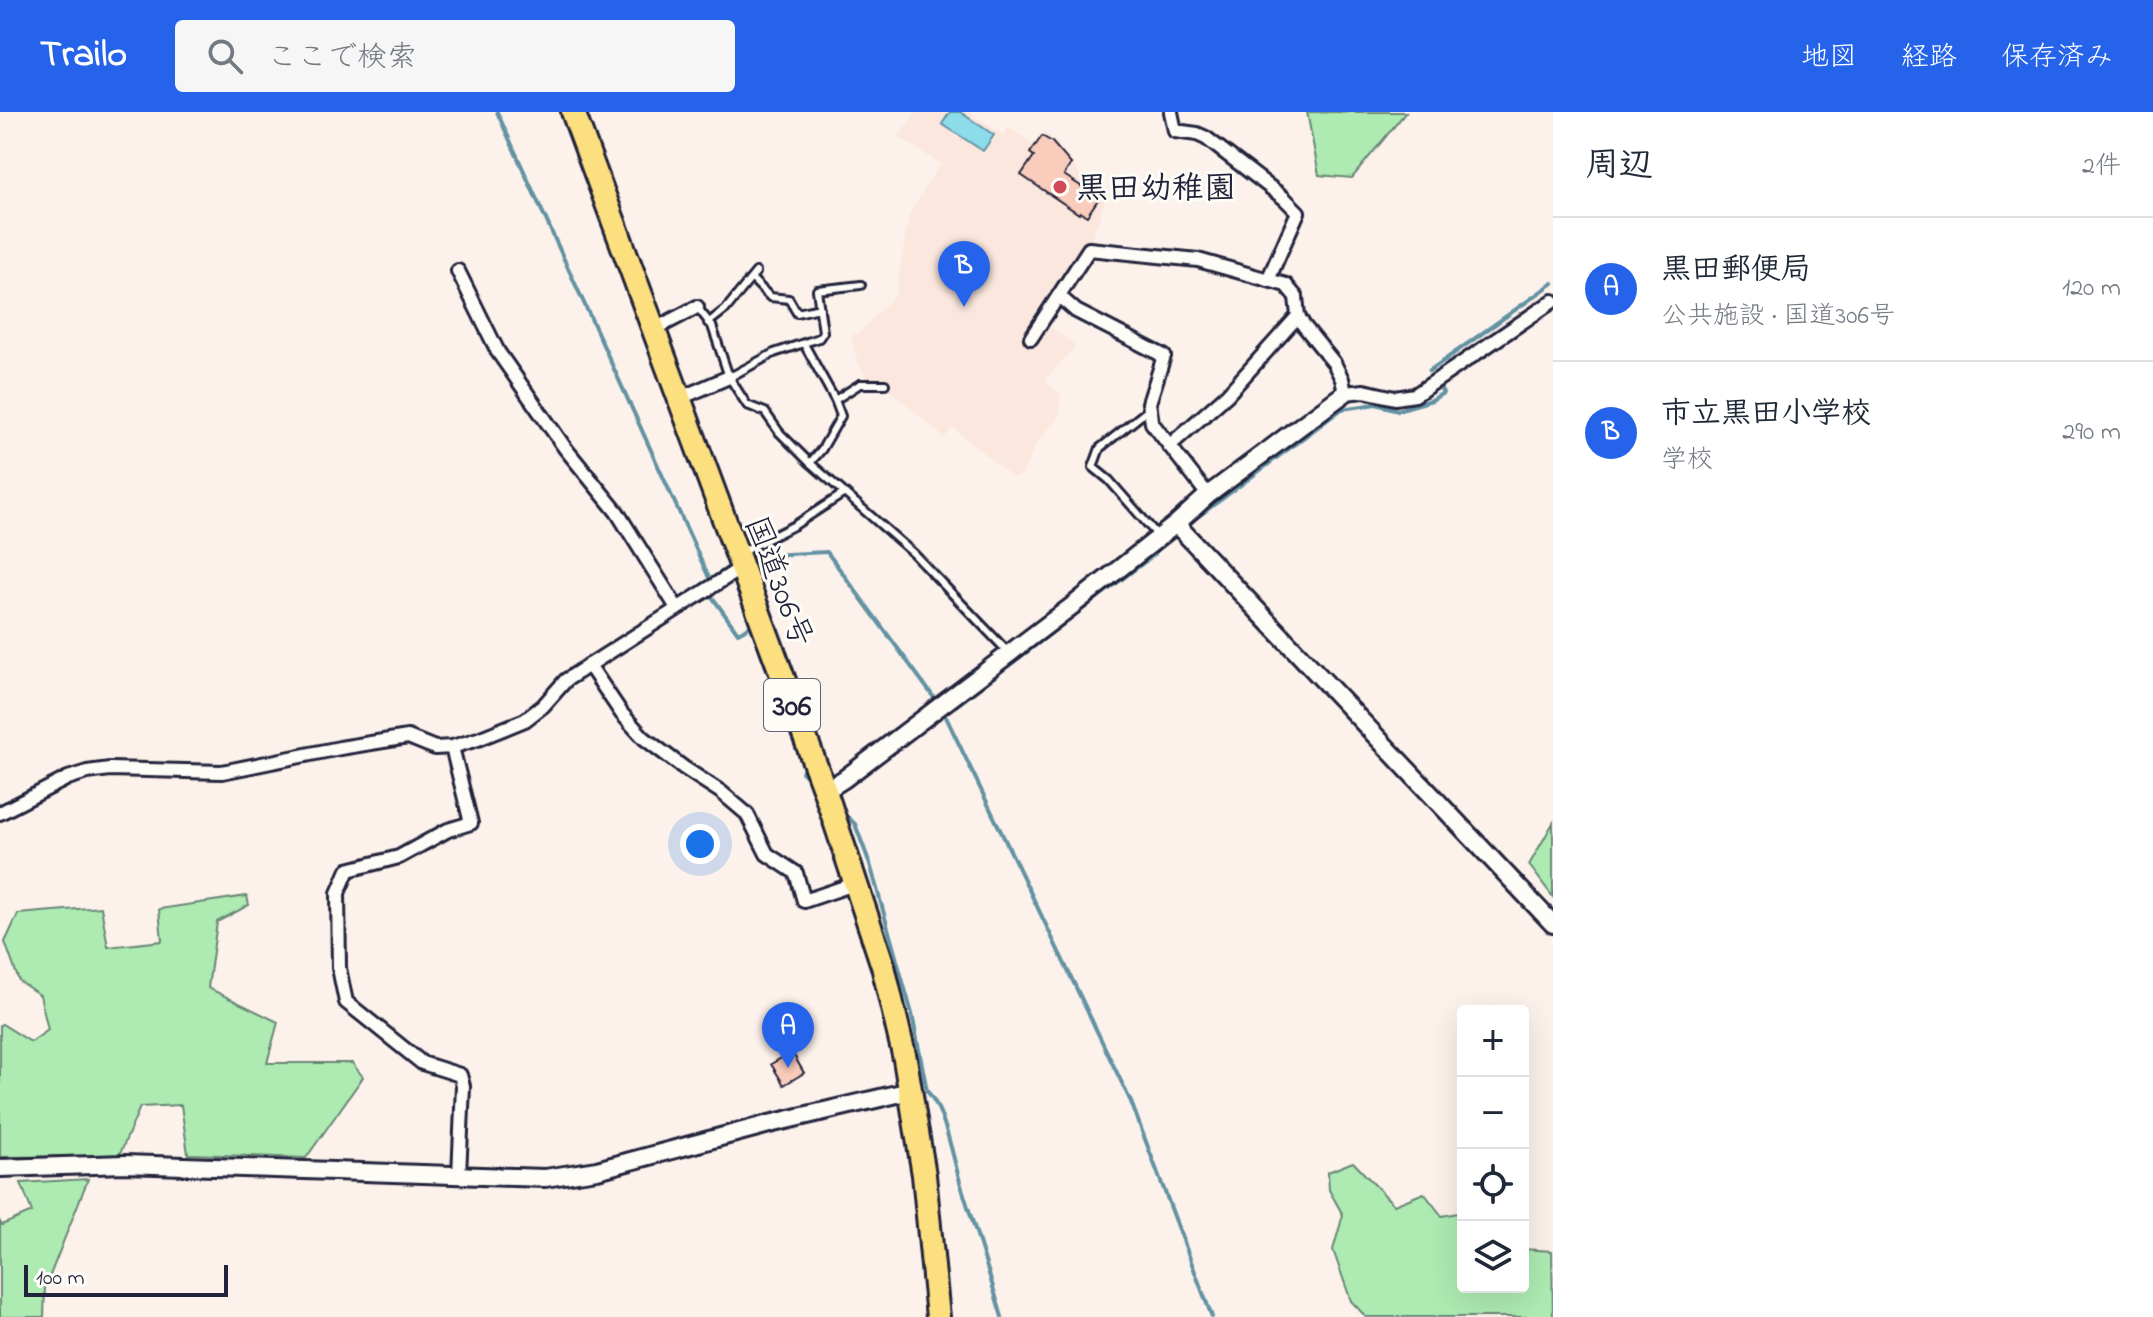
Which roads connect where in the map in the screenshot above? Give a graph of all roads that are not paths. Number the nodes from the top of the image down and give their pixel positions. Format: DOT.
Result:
graph roads {
  1 [pos="573,112"];
  2 [pos="1171,112"];
  3 [pos="458,271"];
  4 [pos="1268,280"];
  5 [pos="861,285"];
  6 [pos="1059,296"];
  7 [pos="1553,301"];
  8 [pos="697,307"];
  9 [pos="820,308"];
  10 [pos="1298,316"];
  11 [pos="708,323"];
  12 [pos="653,330"];
  13 [pos="1031,338"];
  14 [pos="804,344"];
  15 [pos="730,377"];
  16 [pos="885,384"];
  17 [pos="1345,393"];
  18 [pos="678,399"];
  19 [pos="835,400"];
  20 [pos="1148,410"];
  21 [pos="1169,446"];
  22 [pos="810,463"];
  23 [pos="843,494"];
  24 [pos="1208,495"];
  25 [pos="1176,524"];
  26 [pos="1159,537"];
  27 [pos="738,562"];
  28 [pos="677,608"];
  29 [pos="1010,653"];
  30 [pos="589,665"];
  31 [pos="452,747"];
  32 [pos="825,791"];
  33 [pos="0,813"];
  34 [pos="857,883"];
  35 [pos="1553,924"];
  36 [pos="910,1091"];
  37 [pos="0,1168"];
  38 [pos="459,1175"];
  39 [pos="938,1317"];
  1 -- 12 [label="highway, 国道306号 / 306"];
  2 -- 4 [label="street"];
  3 -- 28 [label="street"];
  4 -- 6 [label="street"];
  4 -- 10 [label="street"];
  5 -- 9 [label="lane"];
  6 -- 13 [label="street"];
  6 -- 20 [label="street"];
  7 -- 17 [label="street"];
  8 -- 11 [label="lane"];
  8 -- 12 [label="street"];
  9 -- 11 [label="lane"];
  9 -- 14 [label="lane"];
  10 -- 17 [label="street"];
  10 -- 21 [label="street"];
  11 -- 15 [label="lane"];
  12 -- 18 [label="highway, 国道306号 / 306"];
  14 -- 15 [label="lane"];
  14 -- 19 [label="lane"];
  15 -- 18 [label="street"];
  15 -- 22 [label="lane"];
  16 -- 19 [label="lane"];
  17 -- 24 [label="street"];
  18 -- 27 [label="highway, 国道306号 / 306"];
  19 -- 22 [label="lane"];
  20 -- 21 [label="street"];
  20 -- 26 [label="lane"];
  21 -- 24 [label="street"];
  22 -- 23 [label="lane"];
  23 -- 27 [label="lane"];
  23 -- 29 [label="lane"];
  24 -- 25 [label="street"];
  25 -- 26 [label="street"];
  25 -- 35 [label="street"];
  26 -- 29 [label="street"];
  27 -- 28 [label="street"];
  27 -- 32 [label="highway, 国道306号 / 306"];
  28 -- 30 [label="street"];
  29 -- 32 [label="street"];
  30 -- 31 [label="street"];
  30 -- 34 [label="street"];
  31 -- 33 [label="street"];
  31 -- 38 [label="street"];
  32 -- 34 [label="highway, 国道306号 / 306"];
  34 -- 36 [label="highway, 国道306号 / 306"];
  36 -- 38 [label="street"];
  36 -- 39 [label="highway, 国道306号 / 306"];
  37 -- 38 [label="street"];
}
